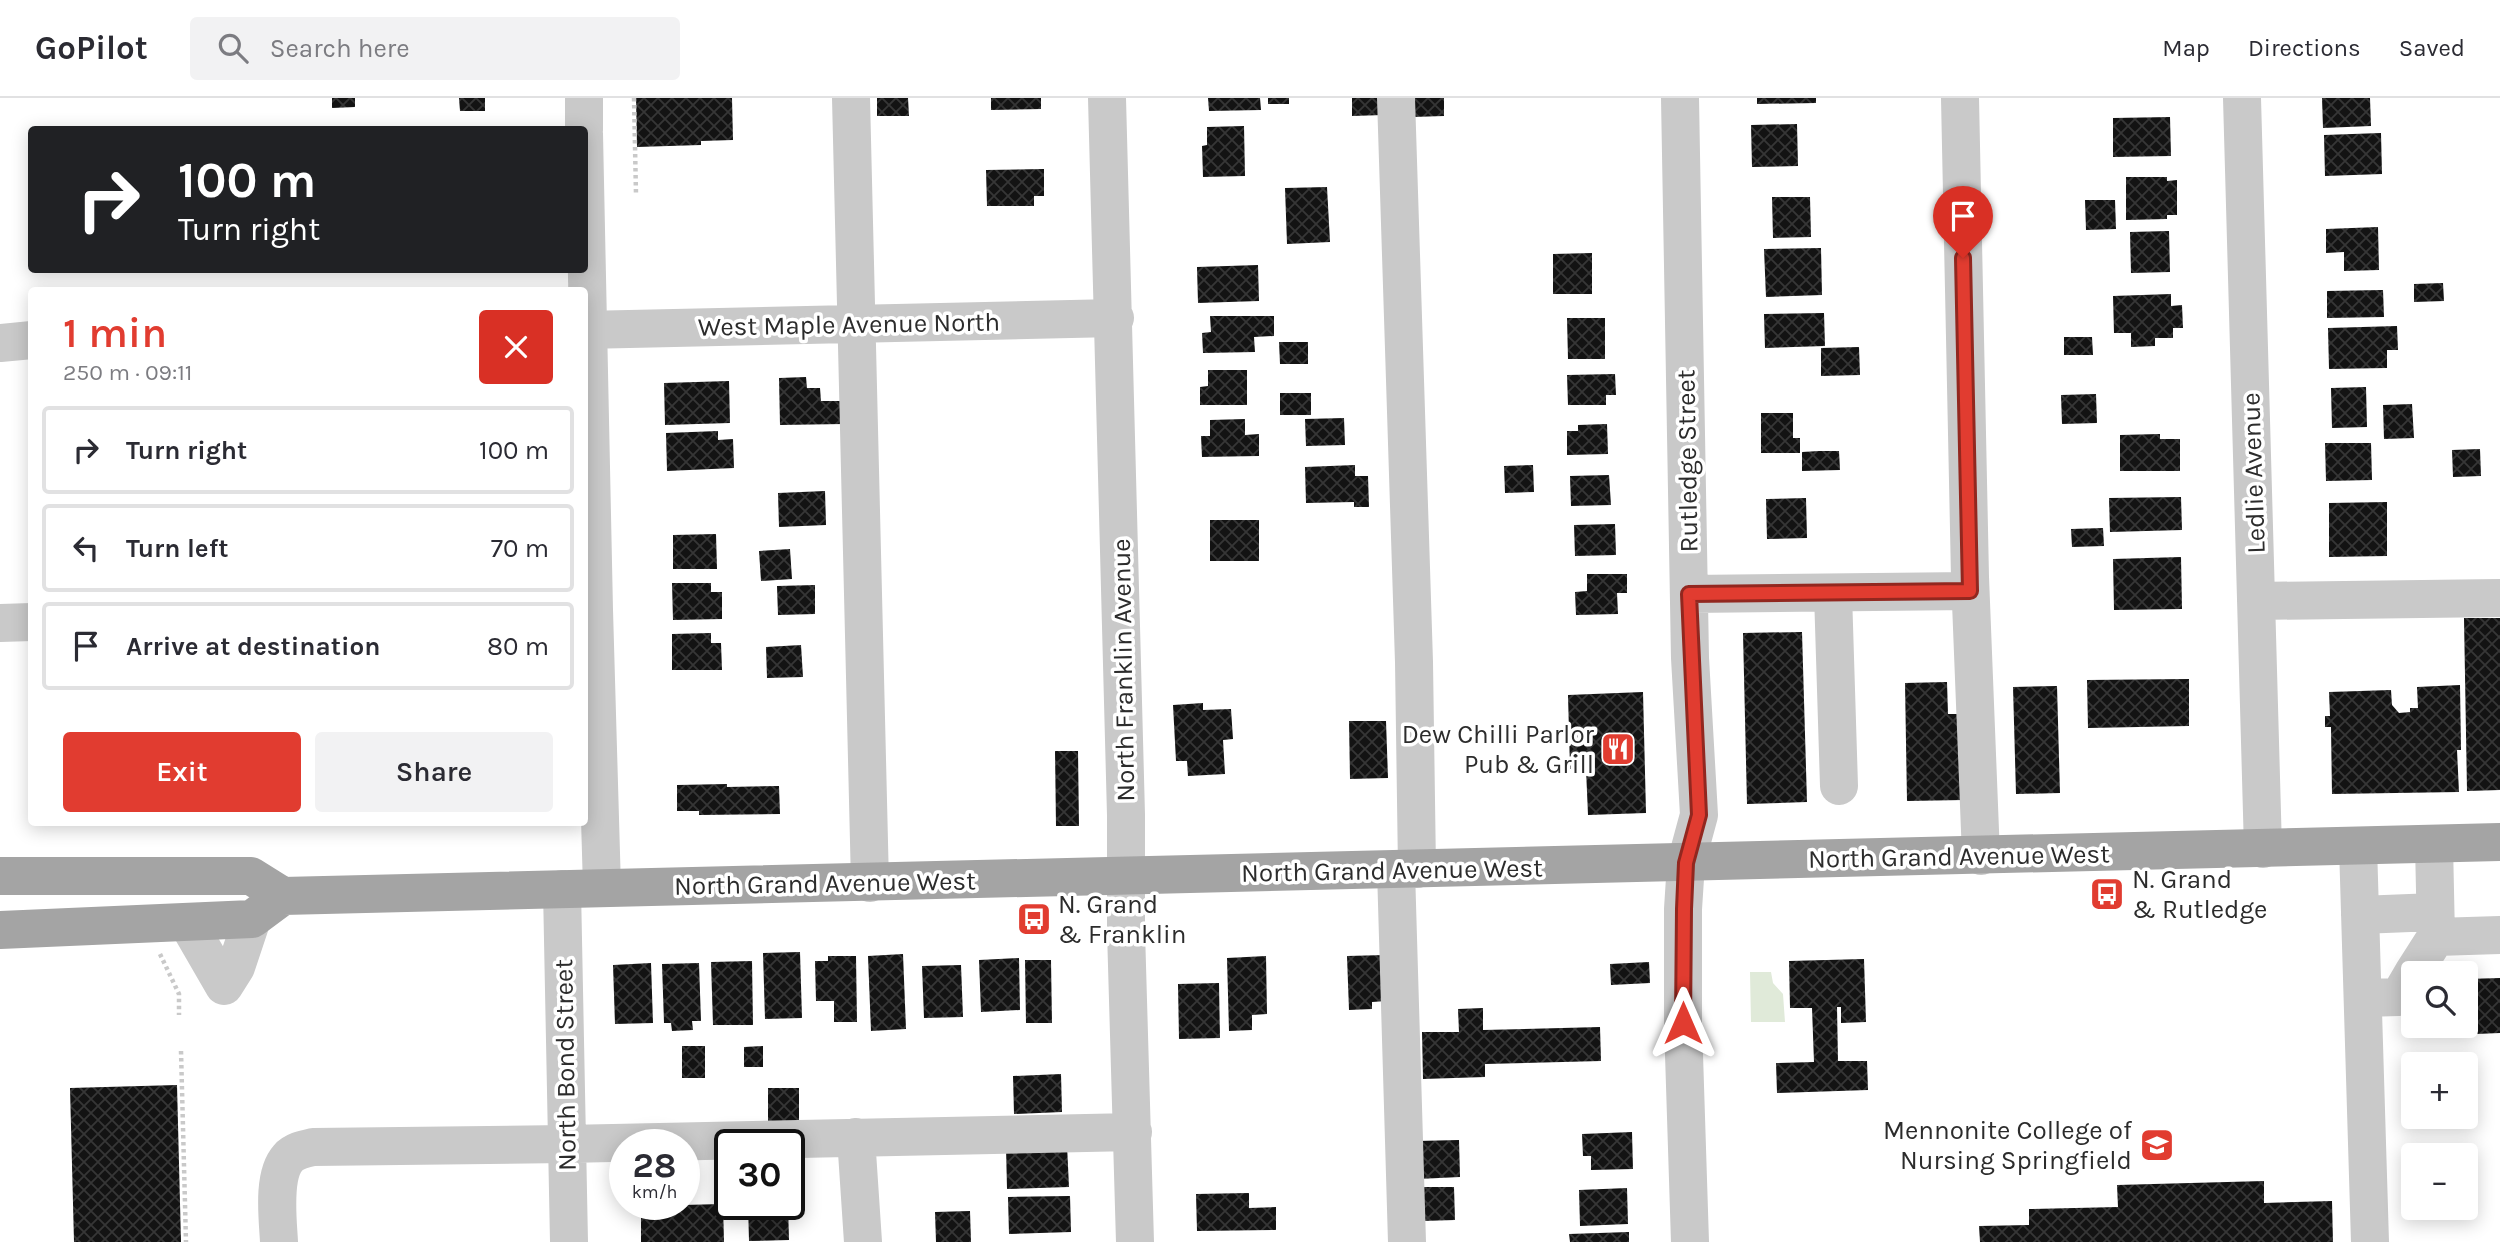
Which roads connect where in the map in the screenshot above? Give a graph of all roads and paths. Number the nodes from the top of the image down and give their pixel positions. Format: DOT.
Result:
graph roads {
  1 [pos="584,98"];
  2 [pos="634,98"];
  3 [pos="851,98"];
  4 [pos="1107,98"];
  5 [pos="1396,98"];
  6 [pos="1680,98"];
  7 [pos="1960,98"];
  8 [pos="2242,98"];
  9 [pos="584,126"];
  10 [pos="636,194"];
  11 [pos="1115,318"];
  12 [pos="855,323"];
  13 [pos="588,330"];
  14 [pos="28,340"];
  15 [pos="0,343"];
  16 [pos="588,517"];
  17 [pos="1970,591"];
  18 [pos="1833,593"];
  19 [pos="1689,594"];
  20 [pos="2500,598"];
  21 [pos="2256,601"];
  22 [pos="589,610"];
  23 [pos="28,622"];
  24 [pos="0,623"];
  25 [pos="1839,786"];
  26 [pos="2500,842"];
  27 [pos="2434,844"];
  28 [pos="2358,846"];
  29 [pos="2263,849"];
  30 [pos="1981,856"];
  31 [pos="1686,863"];
  32 [pos="1407,870"];
  33 [pos="0,876"];
  34 [pos="1126,876"];
  35 [pos="870,883"];
  36 [pos="602,888"];
  37 [pos="562,889"];
  38 [pos="284,896"];
  39 [pos="2360,915"];
  40 [pos="252,919"];
  41 [pos="187,922"];
  42 [pos="2435,925"];
  43 [pos="0,930"];
  44 [pos="2500,935"];
  45 [pos="159,950"];
  46 [pos="2418,961"];
  47 [pos="2401,993"];
  48 [pos="2363,998"];
  49 [pos="179,1014"];
  50 [pos="181,1051"];
  51 [pos="1133,1132"];
  52 [pos="856,1137"];
  53 [pos="566,1144"];
  54 [pos="186,1242"];
  55 [pos="279,1242"];
  56 [pos="569,1242"];
  57 [pos="863,1242"];
  58 [pos="1135,1242"];
  59 [pos="1407,1242"];
  60 [pos="1690,1242"];
  61 [pos="2370,1242"];
  1 -- 9 [label="street"];
  2 -- 10 [label="path"];
  3 -- 12 [label="street"];
  4 -- 11 [label="street, North Franklin Avenue"];
  5 -- 32 [label="street"];
  6 -- 19 [label="street, Rutledge Street"];
  7 -- 17 [label="street"];
  8 -- 21 [label="street, Ledlie Avenue"];
  11 -- 12 [label="street, West Maple Avenue North"];
  11 -- 34 [label="street, North Franklin Avenue"];
  12 -- 13 [label="street, West Maple Avenue North"];
  12 -- 35 [label="street"];
  14 -- 15 [label="street"];
  16 -- 22 [label="street"];
  17 -- 18 [label="street"];
  17 -- 30 [label="street"];
  18 -- 19 [label="street"];
  18 -- 25 [label="street"];
  19 -- 31 [label="street, Rutledge Street"];
  20 -- 21 [label="street"];
  21 -- 29 [label="street, Ledlie Avenue"];
  22 -- 36 [label="street"];
  23 -- 24 [label="street"];
  26 -- 27 [label="main road, North Grand Avenue West"];
  27 -- 28 [label="main road, North Grand Avenue West"];
  27 -- 42 [label="street"];
  28 -- 29 [label="main road, North Grand Avenue West"];
  28 -- 39 [label="street"];
  29 -- 30 [label="main road, North Grand Avenue West"];
  30 -- 31 [label="main road, North Grand Avenue West"];
  31 -- 32 [label="main road, North Grand Avenue West"];
  31 -- 60 [label="street, Rutledge Street"];
  32 -- 34 [label="main road, North Grand Avenue West"];
  32 -- 59 [label="street"];
  33 -- 38 [label="main road"];
  34 -- 35 [label="main road, North Grand Avenue West"];
  34 -- 51 [label="street, North Franklin Avenue"];
  35 -- 36 [label="main road, North Grand Avenue West"];
  36 -- 37 [label="main road, North Grand Avenue West"];
  37 -- 38 [label="main road, North Grand Avenue West"];
  37 -- 53 [label="street, North Bond Street"];
  38 -- 40 [label="main road"];
  39 -- 42 [label="street"];
  39 -- 48 [label="street"];
  40 -- 41 [label="main road"];
  40 -- 41 [label="street"];
  41 -- 43 [label="main road"];
  42 -- 44 [label="street"];
  42 -- 46 [label="street"];
  45 -- 49 [label="path"];
  47 -- 48 [label="street"];
  48 -- 61 [label="street"];
  50 -- 54 [label="path"];
  51 -- 52 [label="street"];
  51 -- 58 [label="street, North Franklin Avenue"];
  52 -- 53 [label="street"];
  52 -- 57 [label="street"];
  53 -- 55 [label="street"];
  53 -- 56 [label="street, North Bond Street"];
}
